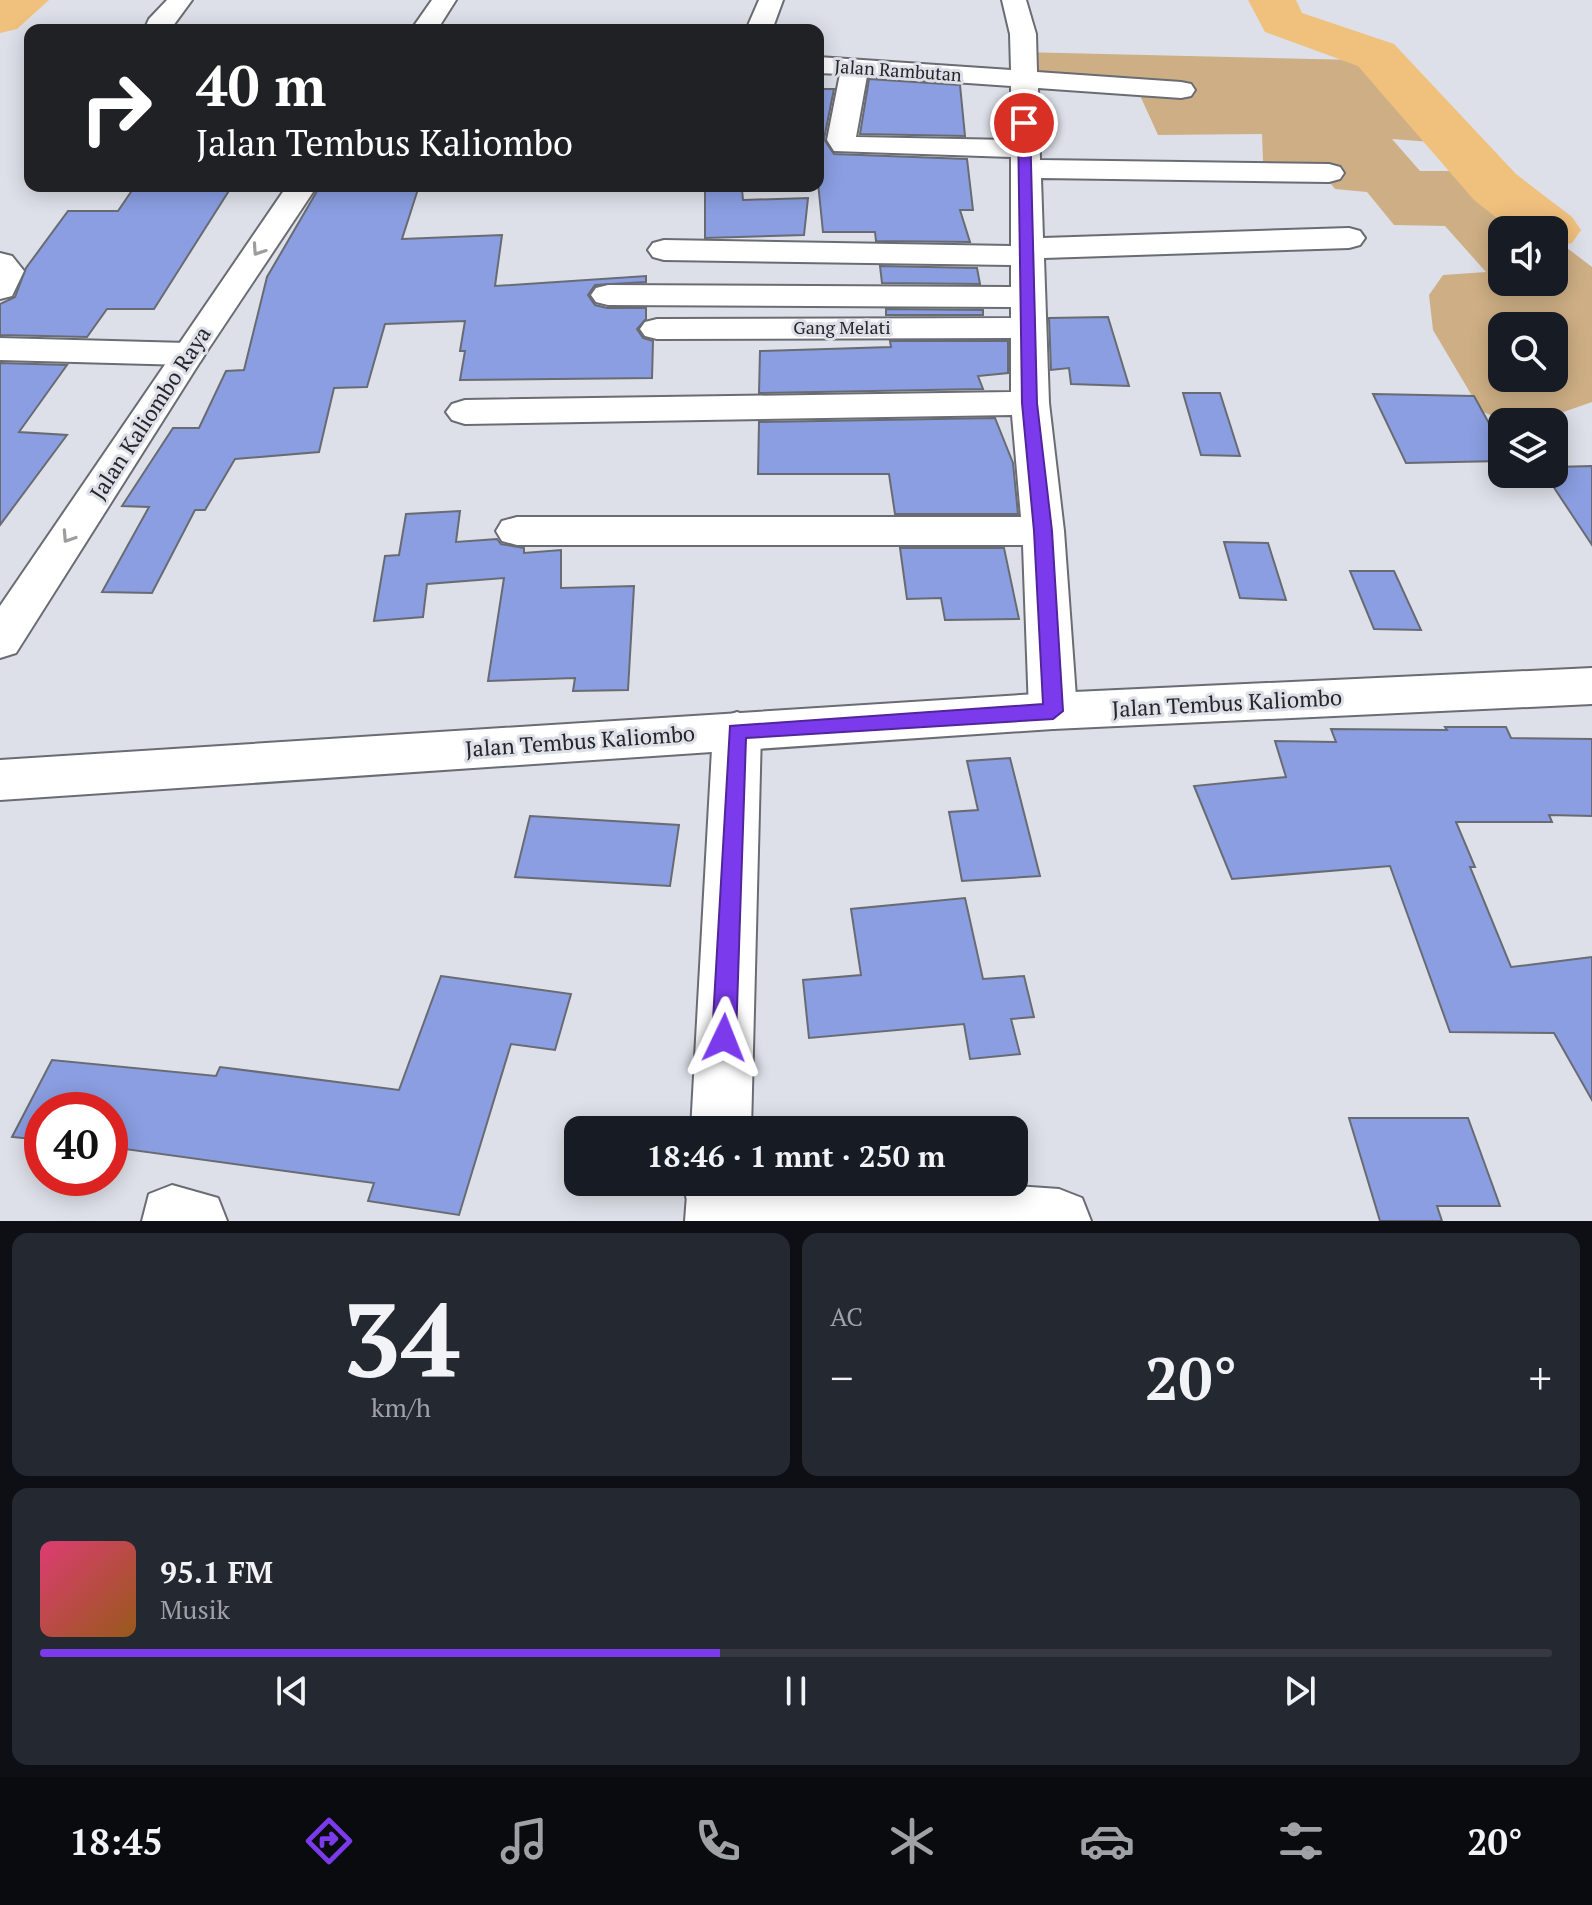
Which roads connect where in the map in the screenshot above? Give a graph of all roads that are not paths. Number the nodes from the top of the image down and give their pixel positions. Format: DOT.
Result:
graph roads {
  1 [pos="180,0"];
  2 [pos="444,0"];
  3 [pos="771,0"];
  4 [pos="1014,0"];
  5 [pos="158,24"];
  6 [pos="428,24"];
  7 [pos="761,24"];
  8 [pos="824,65"];
  9 [pos="855,67"];
  10 [pos="1025,82"];
  11 [pos="1181,90"];
  12 [pos="1027,159"];
  13 [pos="1329,173"];
  14 [pos="298,192"];
  15 [pos="1349,238"];
  16 [pos="664,250"];
  17 [pos="1029,252"];
  18 [pos="0,263"];
  19 [pos="0,289"];
  20 [pos="608,295"];
  21 [pos="1027,312"];
  22 [pos="657,329"];
  23 [pos="0,349"];
  24 [pos="187,354"];
  25 [pos="1030,403"];
  26 [pos="465,412"];
  27 [pos="517,531"];
  28 [pos="1043,531"];
  29 [pos="0,641"];
  30 [pos="1592,686"];
  31 [pos="1053,711"];
  32 [pos="737,731"];
  33 [pos="0,780"];
  34 [pos="722,1116"];
  35 [pos="718,1200"];
  36 [pos="1059,1221"];
  1 -- 5 [label="street"];
  2 -- 6 [label="street"];
  3 -- 7 [label="street"];
  4 -- 10 [label="street"];
  8 -- 9 [label="street, Jalan Rambutan"];
  9 -- 10 [label="street, Jalan Rambutan"];
  9 -- 12 [label="street"];
  10 -- 11 [label="street, Jalan Rambutan"];
  10 -- 12 [label="street"];
  12 -- 13 [label="street"];
  12 -- 17 [label="street"];
  14 -- 24 [label="street, Jalan Kaliombo Raya, one-way"];
  15 -- 17 [label="street"];
  16 -- 17 [label="street"];
  17 -- 21 [label="street"];
  18 -- 19 [label="street"];
  20 -- 21 [label="street"];
  21 -- 22 [label="street, Gang Melati"];
  21 -- 25 [label="street"];
  23 -- 24 [label="street"];
  24 -- 29 [label="street, Jalan Kaliombo Raya, one-way"];
  25 -- 26 [label="street"];
  25 -- 28 [label="street"];
  27 -- 28 [label="street"];
  28 -- 31 [label="street"];
  30 -- 31 [label="street, Jalan Tembus Kaliombo"];
  31 -- 32 [label="street, Jalan Tembus Kaliombo"];
  32 -- 33 [label="street, Jalan Tembus Kaliombo"];
  32 -- 34 [label="street"];
  35 -- 36 [label="street"];
}
